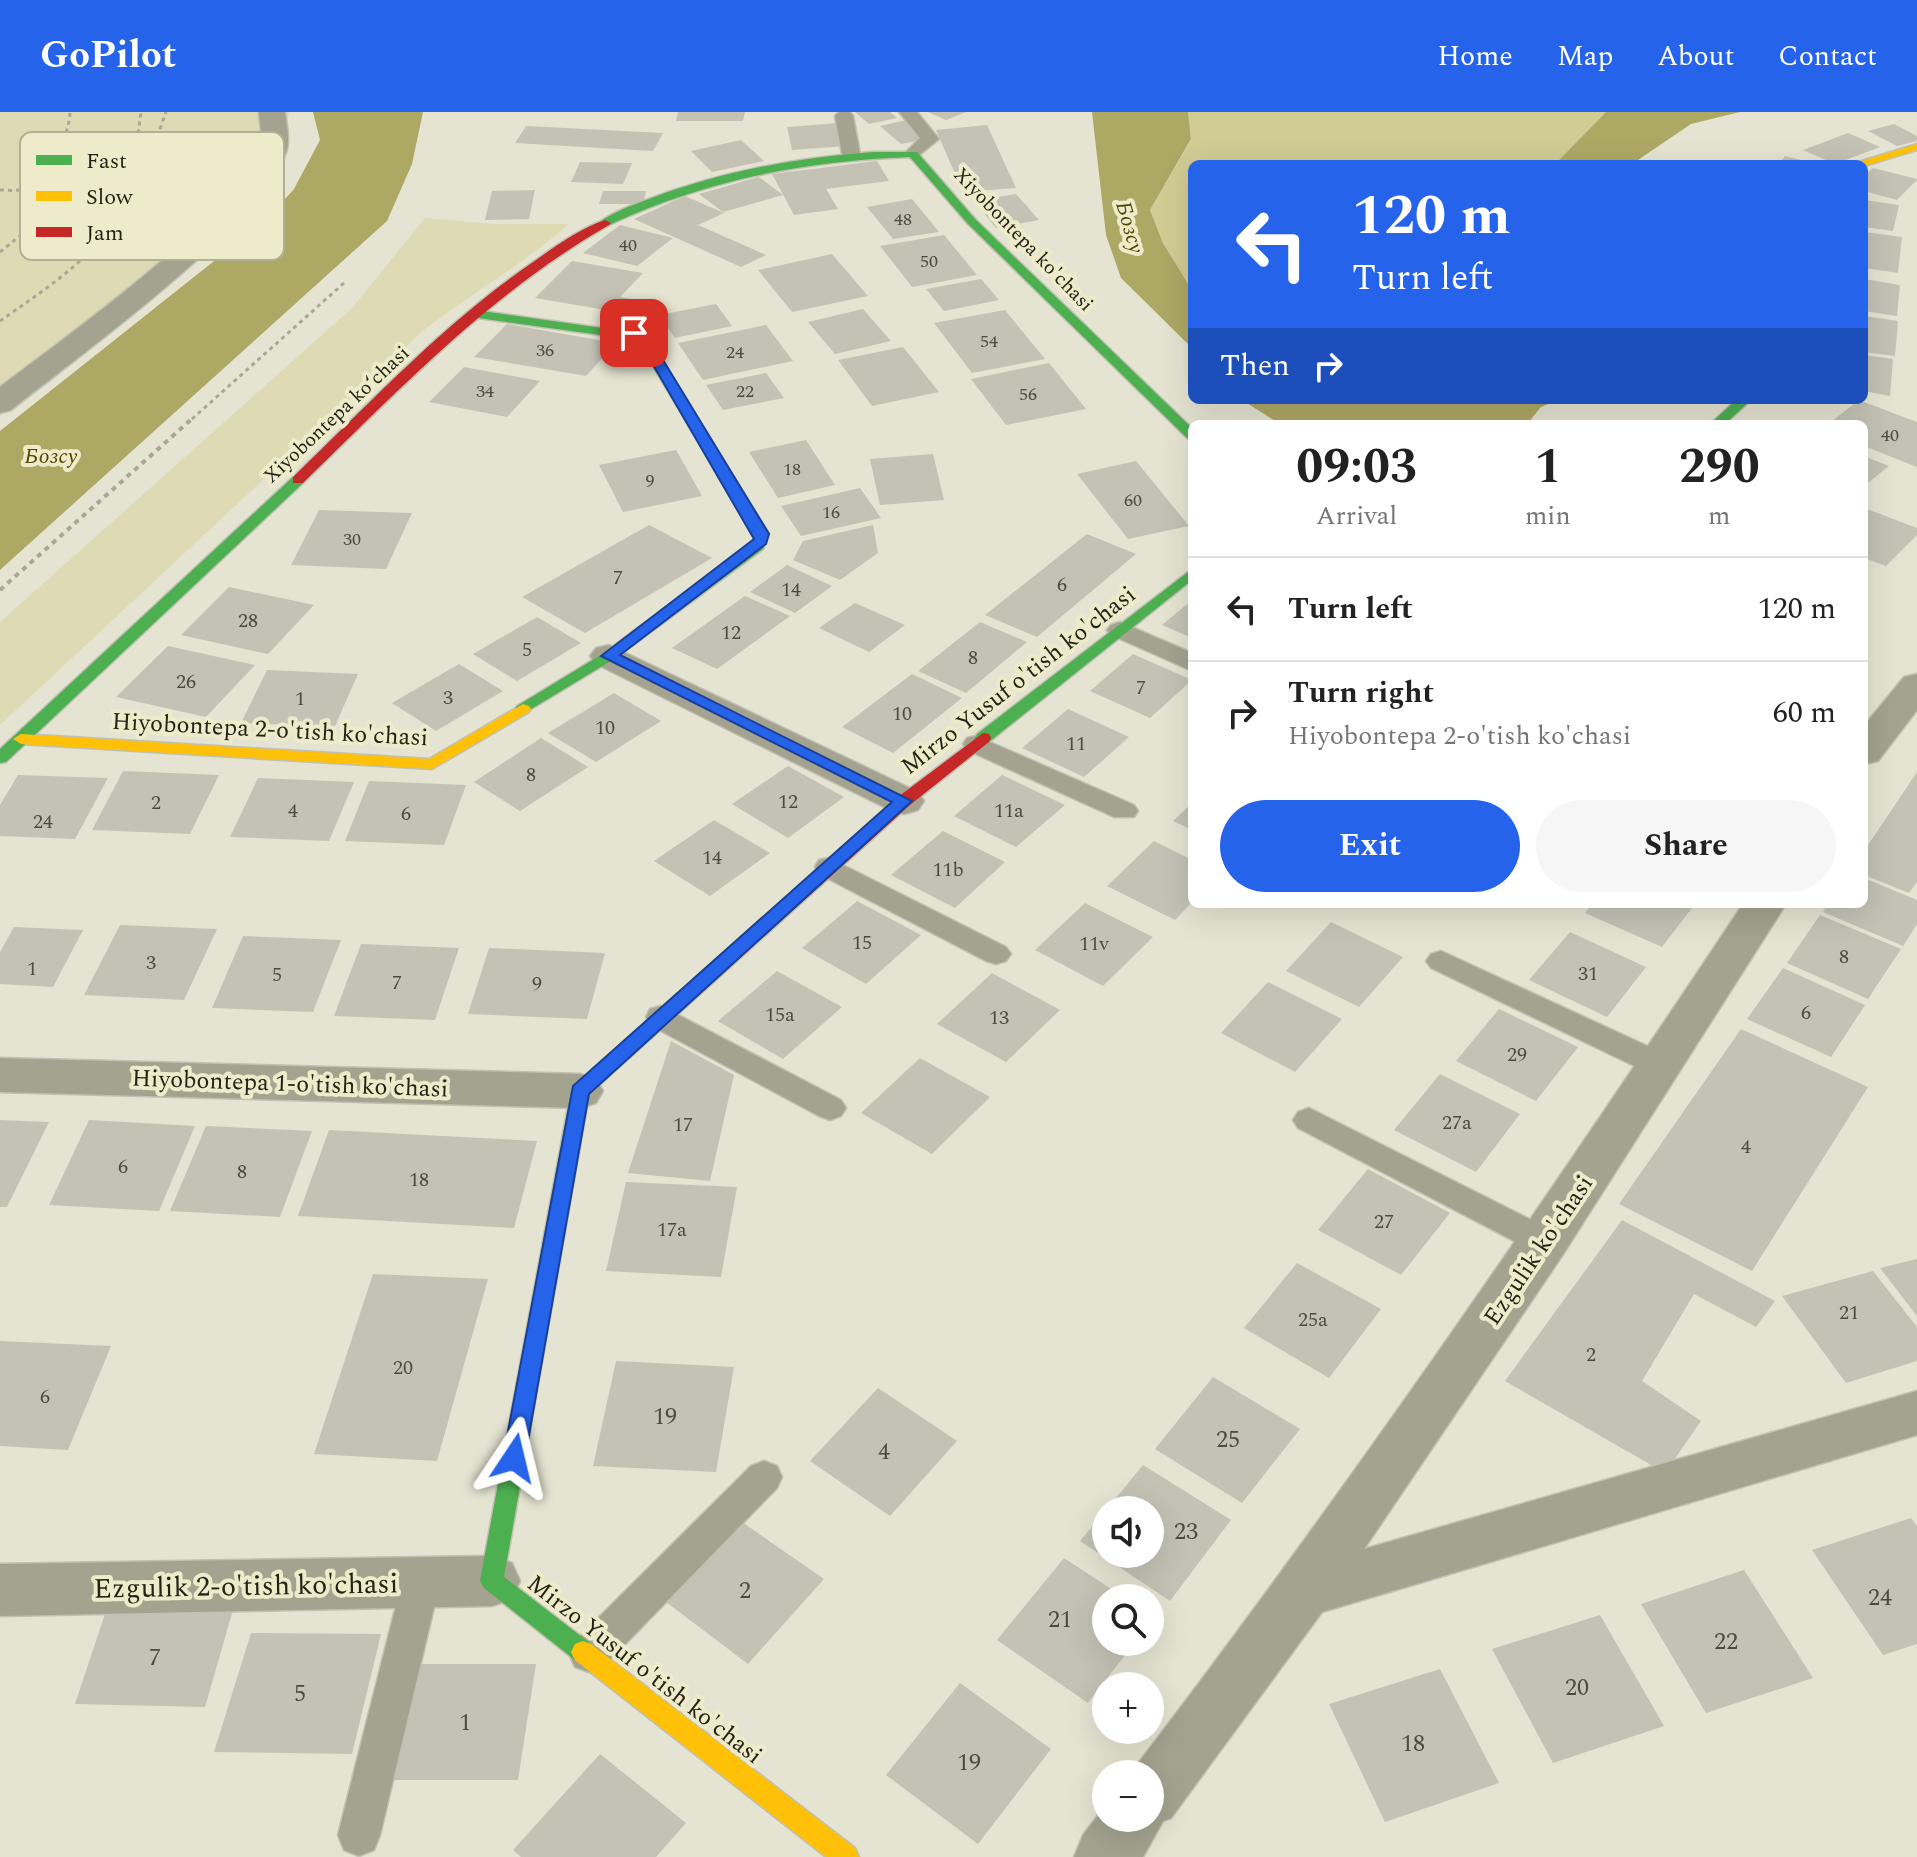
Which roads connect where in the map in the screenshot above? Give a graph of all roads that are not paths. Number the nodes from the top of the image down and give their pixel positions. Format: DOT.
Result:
graph roads {
  1 [pos="272,112"];
  2 [pos="908,112"];
  3 [pos="844,116"];
  4 [pos="273,132"];
  5 [pos="1917,147"];
  6 [pos="851,154"];
  7 [pos="913,154"];
  8 [pos="1868,161"];
  9 [pos="177,260"];
  10 [pos="475,314"];
  11 [pos="0,403"];
  12 [pos="1740,404"];
  13 [pos="1722,420"];
  14 [pos="1188,431"];
  15 [pos="1188,576"];
  16 [pos="1120,630"];
  17 [pos="609,656"];
  18 [pos="1188,661"];
  19 [pos="1917,685"];
  20 [pos="21,739"];
  21 [pos="1868,740"];
  22 [pos="976,744"];
  23 [pos="0,758"];
  24 [pos="904,801"];
  25 [pos="1124,811"];
  26 [pos="829,867"];
  27 [pos="1753,908"];
  28 [pos="996,954"];
  29 [pos="1441,961"];
  30 [pos="661,1017"];
  31 [pos="1660,1065"];
  32 [pos="0,1075"];
  33 [pos="580,1091"];
  34 [pos="830,1108"];
  35 [pos="1309,1120"];
  36 [pos="1545,1242"];
  37 [pos="1917,1413"];
  38 [pos="764,1477"];
  39 [pos="492,1581"];
  40 [pos="421,1582"];
  41 [pos="0,1590"];
  42 [pos="1303,1592"];
  43 [pos="589,1654"];
  44 [pos="1164,1778"];
  45 [pos="1124,1832"];
  46 [pos="359,1835"];
  47 [pos="846,1857"];
  48 [pos="1105,1857"];
  1 -- 4 [label="street"];
  2 -- 7 [label="lane"];
  3 -- 6 [label="lane"];
  5 -- 8 [label="street"];
  6 -- 7 [label="street"];
  6 -- 10 [label="street, Xiyobontepa koʻchasi"];
  7 -- 14 [label="street, Xiyobontepa ko'chasi"];
  9 -- 11 [label="street"];
  10 -- 17 [label="street, Hiyobontepa 2-o'tish ko'chasi"];
  10 -- 20 [label="street, Xiyobontepa koʻchasi"];
  12 -- 13 [label="street"];
  15 -- 16 [label="street, Mirzo Yusuf o'tish ko'chasi"];
  16 -- 18 [label="lane"];
  16 -- 22 [label="street, Mirzo Yusuf o'tish ko'chasi"];
  17 -- 20 [label="street, Hiyobontepa 2-o'tish ko'chasi"];
  17 -- 24 [label="street"];
  19 -- 21 [label="street"];
  20 -- 23 [label="street, Xiyobontepa koʻchasi"];
  22 -- 24 [label="street, Mirzo Yusuf o'tish ko'chasi"];
  22 -- 25 [label="lane"];
  24 -- 26 [label="street, Mirzo Yusuf o'tish ko'chasi"];
  26 -- 28 [label="lane"];
  26 -- 30 [label="street, Mirzo Yusuf o'tish ko'chasi"];
  27 -- 31 [label="street, Ezgulik ko'chasi"];
  29 -- 31 [label="lane"];
  30 -- 33 [label="street, Mirzo Yusuf o'tish ko'chasi"];
  30 -- 34 [label="lane"];
  31 -- 36 [label="street, Ezgulik ko'chasi"];
  32 -- 33 [label="street, Hiyobontepa 1-o'tish ko'chasi"];
  33 -- 39 [label="street, Mirzo Yusuf o'tish ko'chasi"];
  35 -- 36 [label="lane"];
  36 -- 42 [label="street, Ezgulik ko'chasi"];
  37 -- 42 [label="street"];
  38 -- 43 [label="lane"];
  39 -- 40 [label="street, Ezgulik 2-o'tish ko'chasi"];
  39 -- 43 [label="street, Mirzo Yusuf o'tish ko'chasi"];
  40 -- 41 [label="street, Ezgulik 2-o'tish ko'chasi"];
  40 -- 46 [label="lane"];
  42 -- 44 [label="street, Ezgulik ko'chasi"];
  43 -- 47 [label="street, Mirzo Yusuf o'tish ko'chasi"];
  45 -- 48 [label="street"];
}
